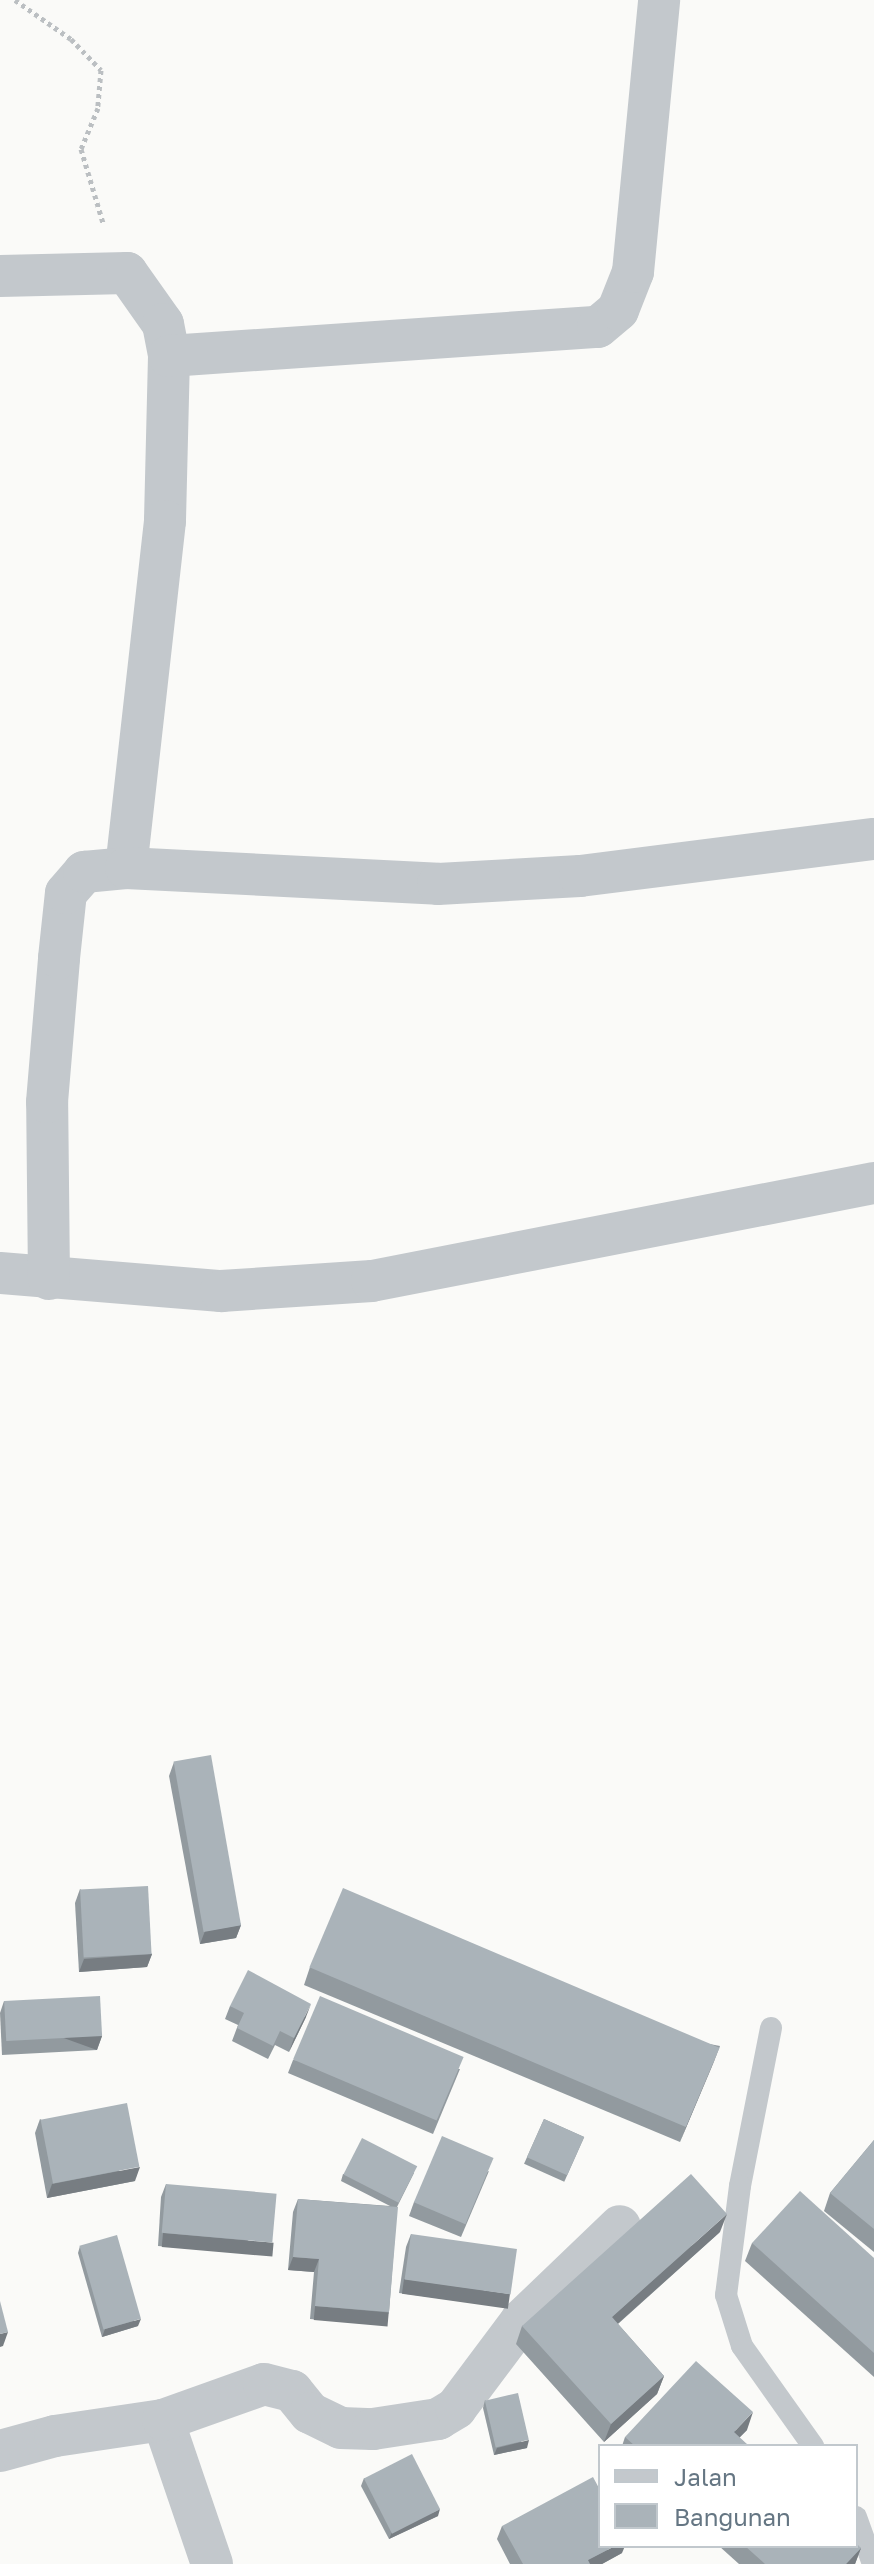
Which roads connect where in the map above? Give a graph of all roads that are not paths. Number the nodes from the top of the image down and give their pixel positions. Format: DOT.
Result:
graph roads {
  1 [pos="659,0"];
  2 [pos="0,276"];
  3 [pos="169,356"];
  4 [pos="874,839"];
  5 [pos="126,868"];
  6 [pos="874,1183"];
  7 [pos="0,1273"];
  8 [pos="49,1279"];
  9 [pos="771,2028"];
  10 [pos="620,2226"];
  11 [pos="163,2420"];
  12 [pos="812,2444"];
  13 [pos="0,2451"];
  14 [pos="858,2523"];
  15 [pos="212,2564"];
  16 [pos="873,2564"];
  1 -- 3 [label="street"];
  2 -- 3 [label="street"];
  3 -- 5 [label="street"];
  4 -- 5 [label="street"];
  5 -- 8 [label="street"];
  6 -- 8 [label="street"];
  7 -- 8 [label="street"];
  9 -- 12 [label="lane"];
  10 -- 11 [label="street"];
  11 -- 13 [label="street"];
  11 -- 15 [label="street"];
  14 -- 16 [label="lane"];
}
